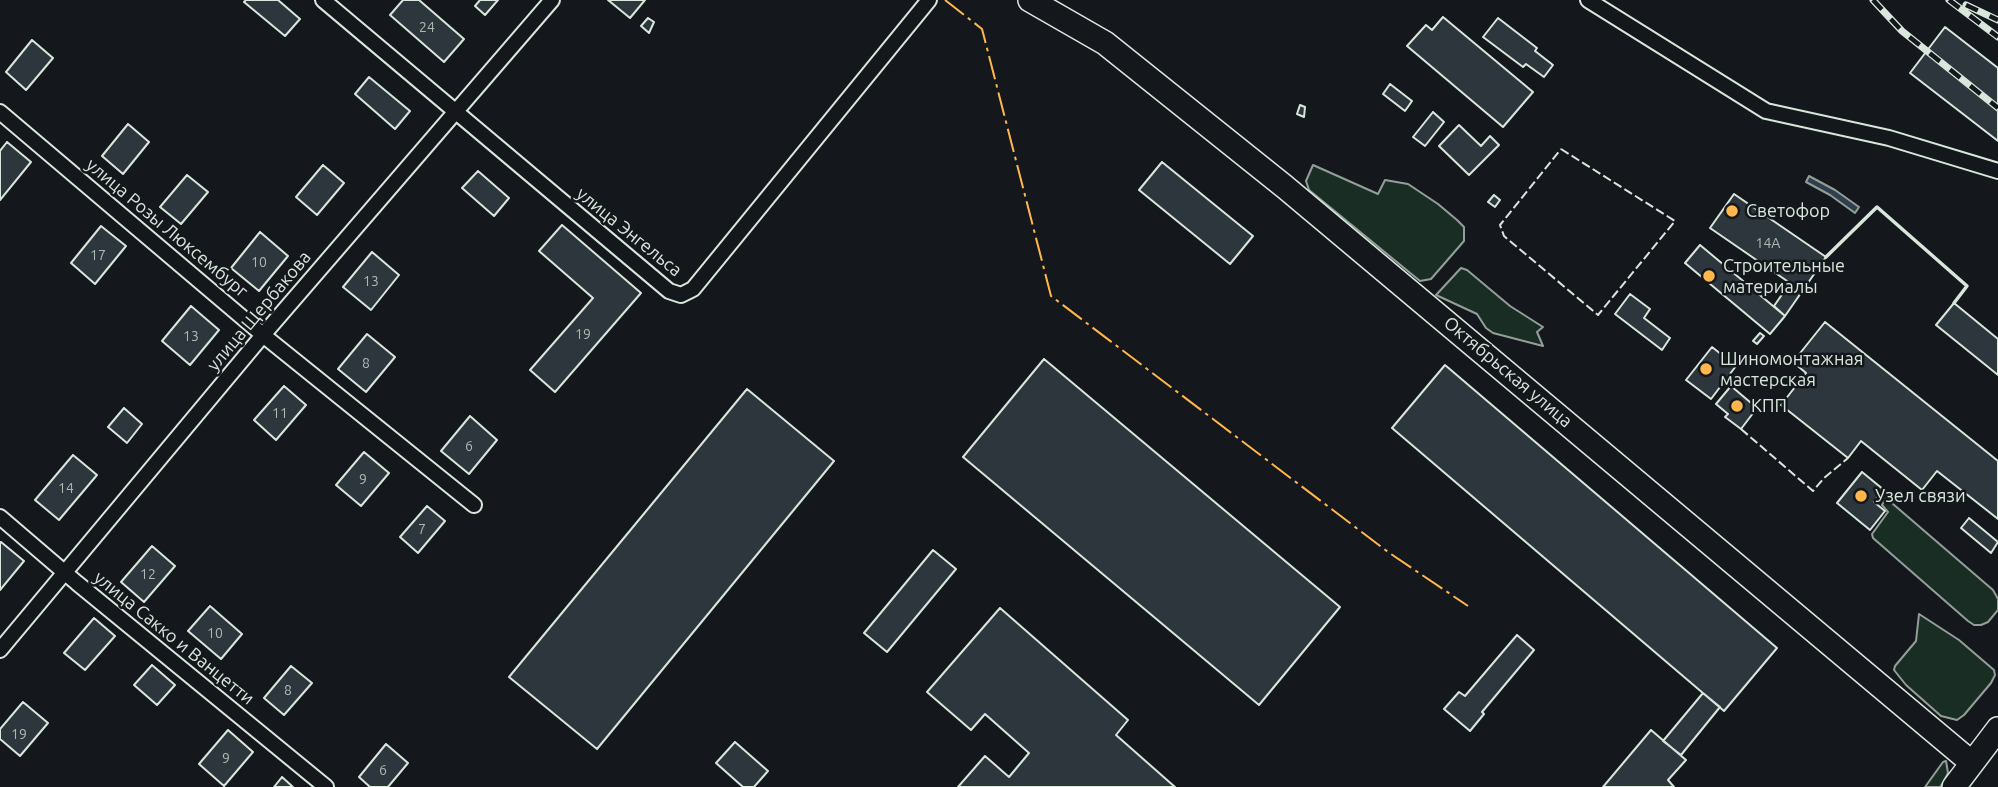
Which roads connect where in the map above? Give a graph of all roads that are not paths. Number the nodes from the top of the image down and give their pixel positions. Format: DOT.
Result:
graph roads {
  1 [pos="323,0"];
  2 [pos="552,0"];
  3 [pos="929,0"];
  4 [pos="1030,0"];
  5 [pos="1588,0"];
  6 [pos="0,112"];
  7 [pos="455,113"];
  8 [pos="1998,170"];
  9 [pos="263,335"];
  10 [pos="474,505"];
  11 [pos="0,517"];
  12 [pos="65,573"];
  13 [pos="0,650"];
  14 [pos="1998,729"];
  15 [pos="1972,762"];
  16 [pos="327,787"];
  17 [pos="1954,787"];
  1 -- 7 [label="street, улица Энгельса"];
  2 -- 7 [label="street, улица Щербакова"];
  3 -- 7 [label="street, улица Энгельса"];
  4 -- 15 [label="main road, Октябрьская улица"];
  5 -- 8 [label="street"];
  6 -- 9 [label="street, улица Розы Люксембург"];
  7 -- 9 [label="street, улица Щербакова"];
  9 -- 10 [label="street, улица Розы Люксембург"];
  9 -- 12 [label="street, улица Щербакова"];
  11 -- 12 [label="street, улица Сакко и Ванцетти"];
  12 -- 13 [label="street, улица Щербакова"];
  12 -- 16 [label="street, улица Сакко и Ванцетти"];
  14 -- 15 [label="main road"];
  15 -- 17 [label="main road"];
}
